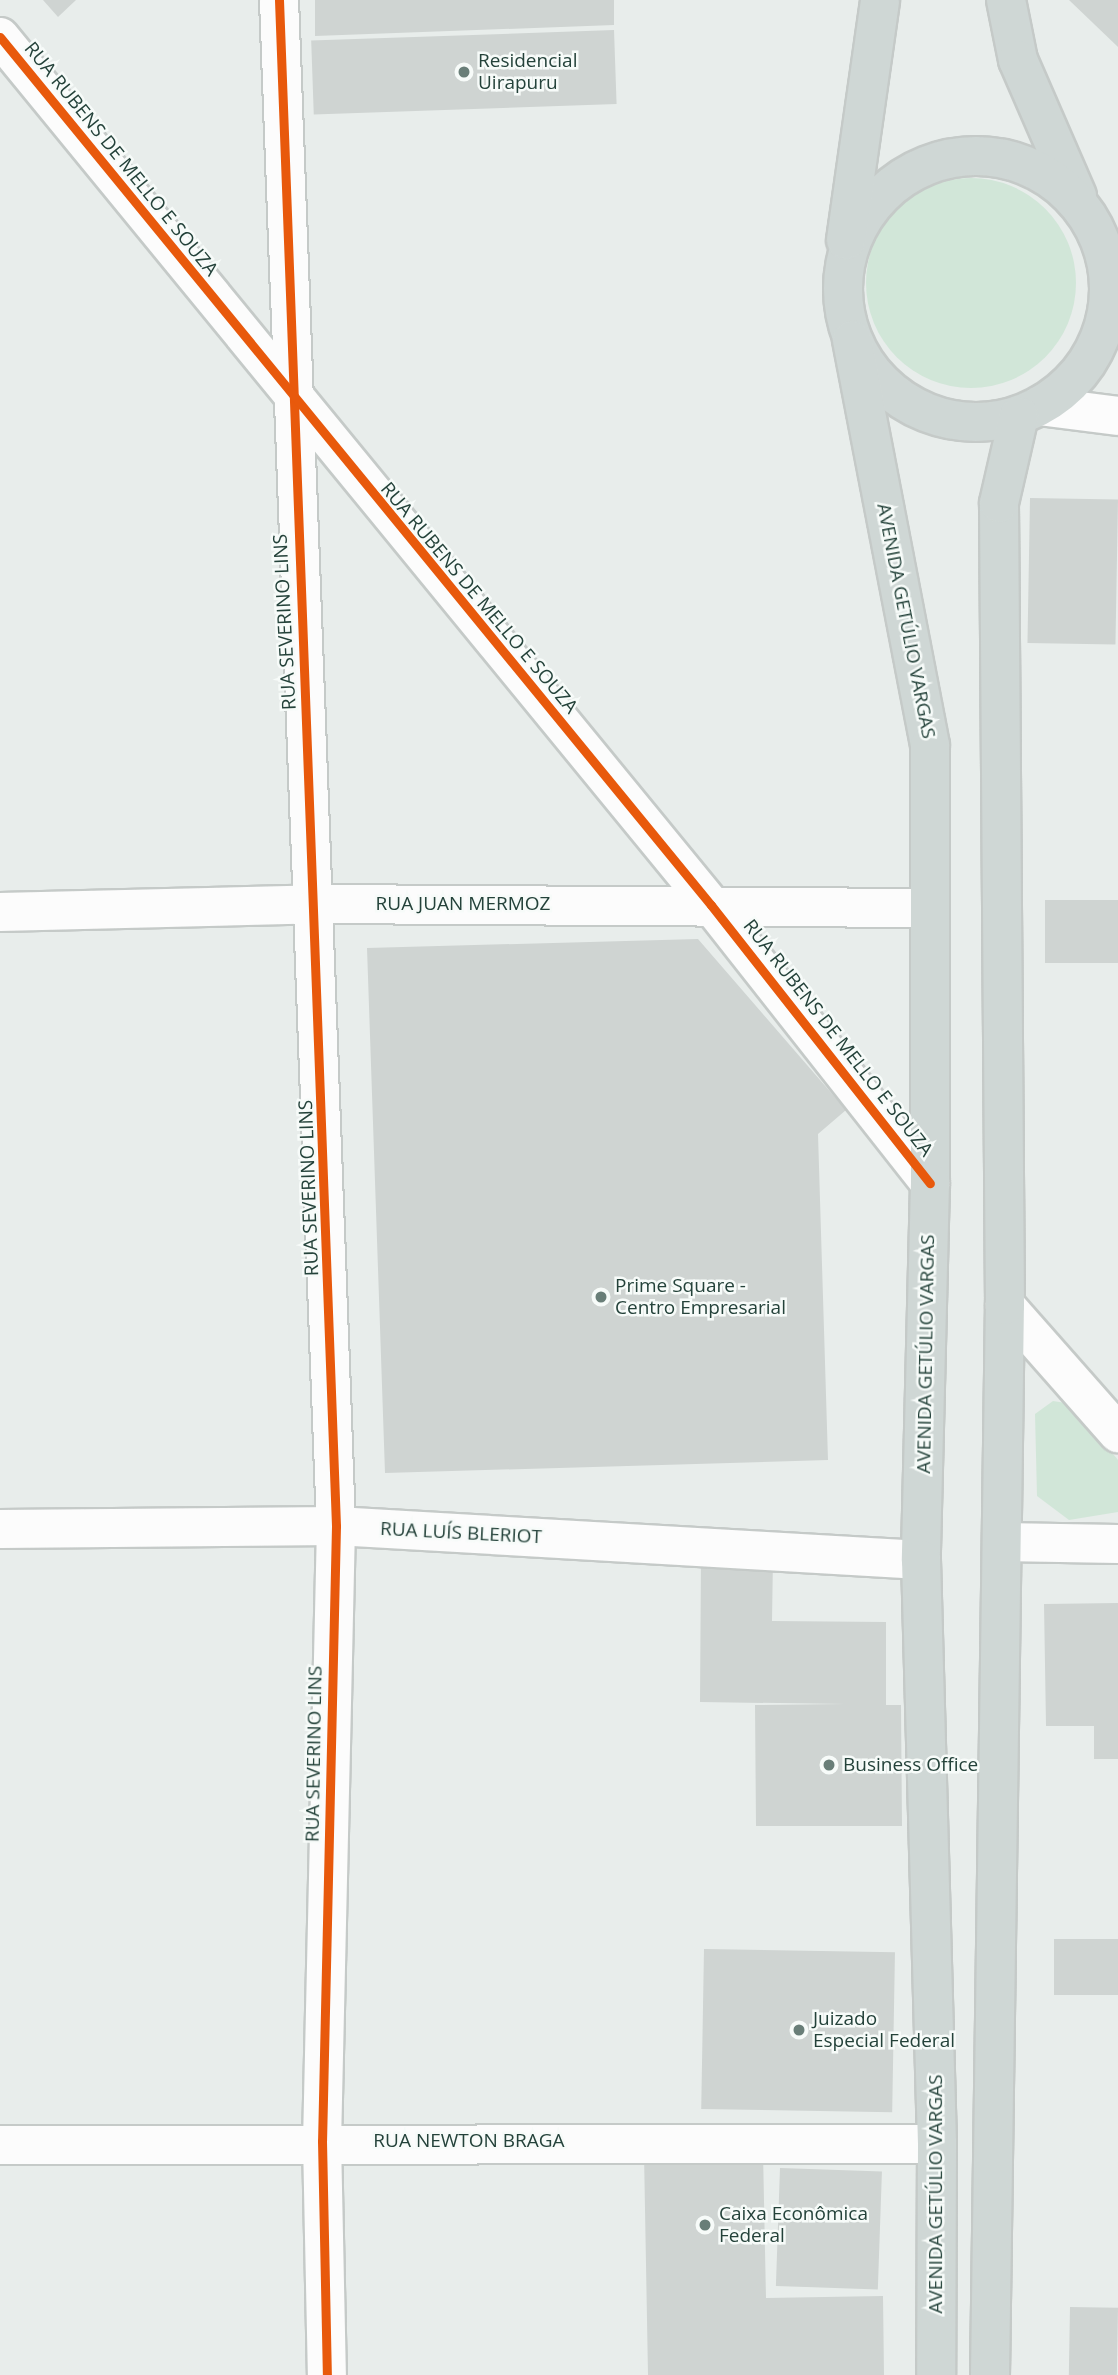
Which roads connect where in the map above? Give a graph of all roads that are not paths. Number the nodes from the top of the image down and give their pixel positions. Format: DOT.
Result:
graph roads {
  1 [pos="279,0"];
  2 [pos="880,0"];
  3 [pos="1006,0"];
  4 [pos="0,37"];
  5 [pos="1081,205"];
  6 [pos="843,264"];
  7 [pos="1113,268"];
  8 [pos="852,340"];
  9 [pos="291,399"];
  10 [pos="1029,411"];
  11 [pos="1118,416"];
  12 [pos="318,904"];
  13 [pos="711,905"];
  14 [pos="926,908"];
  15 [pos="0,912"];
  16 [pos="930,1182"];
  17 [pos="1006,1305"];
  18 [pos="1118,1433"];
  19 [pos="336,1526"];
  20 [pos="0,1530"];
  21 [pos="1002,1542"];
  22 [pos="1118,1544"];
  23 [pos="920,1560"];
  24 [pos="322,2141"];
  25 [pos="937,2144"];
  26 [pos="0,2145"];
  27 [pos="327,2375"];
  28 [pos="936,2375"];
  29 [pos="990,2375"];
  1 -- 9 [label="street, RUA SEVERINO LINS"];
  2 -- 6 [label="main road, AVENIDA GETÚLIO VARGAS"];
  3 -- 5 [label="main road, AVENIDA GETÚLIO VARGAS"];
  4 -- 9 [label="street, RUA RUBENS DE MELLO E SOUZA"];
  5 -- 6 [label="main road, AVENIDA GETÚLIO VARGAS"];
  5 -- 7 [label="main road, AVENIDA GETÚLIO VARGAS"];
  6 -- 8 [label="main road, AVENIDA GETÚLIO VARGAS"];
  7 -- 10 [label="main road, AVENIDA GETÚLIO VARGAS"];
  8 -- 10 [label="main road, AVENIDA GETÚLIO VARGAS"];
  8 -- 14 [label="main road, AVENIDA GETÚLIO VARGAS"];
  9 -- 12 [label="street, RUA SEVERINO LINS"];
  9 -- 13 [label="street, RUA RUBENS DE MELLO E SOUZA"];
  10 -- 11 [label="street"];
  10 -- 17 [label="main road"];
  12 -- 13 [label="street, RUA JUAN MERMOZ"];
  12 -- 15 [label="street, RUA JUAN MERMOZ"];
  12 -- 19 [label="street, RUA SEVERINO LINS"];
  13 -- 14 [label="street, RUA JUAN MERMOZ"];
  13 -- 16 [label="street, RUA RUBENS DE MELLO E SOUZA"];
  14 -- 16 [label="main road, AVENIDA GETÚLIO VARGAS"];
  16 -- 23 [label="main road, AVENIDA GETÚLIO VARGAS"];
  17 -- 18 [label="street"];
  17 -- 21 [label="main road"];
  19 -- 20 [label="street, RUA LUÍS BLERIOT"];
  19 -- 23 [label="street, RUA LUÍS BLERIOT"];
  19 -- 24 [label="street, RUA SEVERINO LINS"];
  21 -- 22 [label="street"];
  21 -- 29 [label="main road"];
  23 -- 25 [label="main road, AVENIDA GETÚLIO VARGAS"];
  24 -- 25 [label="street, RUA NEWTON BRAGA"];
  24 -- 26 [label="street, RUA NEWTON BRAGA"];
  24 -- 27 [label="street, RUA SEVERINO LINS"];
  25 -- 28 [label="main road, AVENIDA GETÚLIO VARGAS"];
}
